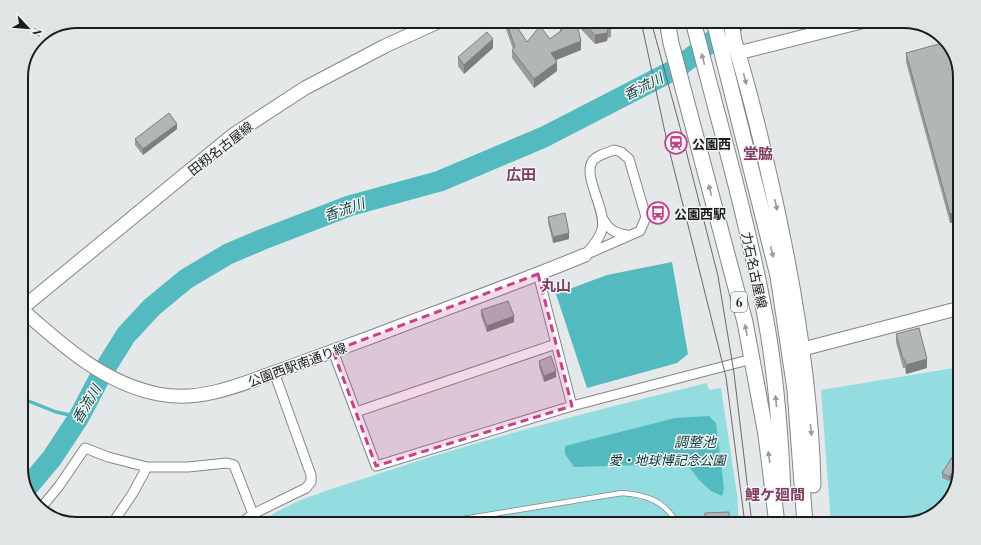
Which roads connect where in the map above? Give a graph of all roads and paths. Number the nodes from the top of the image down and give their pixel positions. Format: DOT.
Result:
graph roads {
  1 [pos="425,28"];
  2 [pos="668,28"];
  3 [pos="695,28"];
  4 [pos="716,28"];
  5 [pos="732,28"];
  6 [pos="830,28"];
  7 [pos="736,47"];
  8 [pos="602,219"];
  9 [pos="627,235"];
  10 [pos="585,255"];
  11 [pos="538,274"];
  12 [pos="28,303"];
  13 [pos="953,310"];
  14 [pos="28,315"];
  15 [pos="556,344"];
  16 [pos="803,349"];
  17 [pos="333,351"];
  18 [pos="752,359"];
  19 [pos="274,372"];
  20 [pos="572,406"];
  21 [pos="356,412"];
  22 [pos="146,466"];
  23 [pos="44,504"];
  24 [pos="253,514"];
  25 [pos="117,517"];
  26 [pos="249,517"];
  27 [pos="475,517"];
  28 [pos="672,517"];
  29 [pos="776,517"];
  30 [pos="785,517"];
  31 [pos="804,517"];
  32 [pos="814,517"];
  1 -- 12 [label="street, 田籾名古屋線"];
  18 -- 2 [label="main road, 6, one-way"];
  30 -- 3 [label="main road, 力石名古屋線 / 6, one-way"];
  4 -- 31 [label="main road, 力石名古屋線, one-way"];
  5 -- 7 [label="main road"];
  6 -- 7 [label="street"];
  7 -- 16 [label="main road, one-way"];
  8 -- 9 [label="street"];
  8 -- 9 [label="street"];
  8 -- 10 [label="street"];
  9 -- 10 [label="street"];
  10 -- 11 [label="street, 公園西駅南通り線"];
  11 -- 15 [label="street"];
  11 -- 17 [label="street, 公園西駅南通り線"];
  13 -- 16 [label="street"];
  14 -- 19 [label="street, 公園西駅南通り線"];
  15 -- 20 [label="street"];
  15 -- 21 [label="street"];
  16 -- 32 [label="main road, one-way"];
  17 -- 19 [label="street, 公園西駅南通り線"];
  17 -- 21 [label="street"];
  18 -- 20 [label="street"];
  29 -- 18 [label="main road, 6, one-way"];
  19 -- 24 [label="street"];
  20 -- 21 [label="street"];
  22 -- 23 [label="street"];
  22 -- 24 [label="street"];
  22 -- 25 [label="street"];
  24 -- 26 [label="street"];
  27 -- 28 [label="lane"];
}
